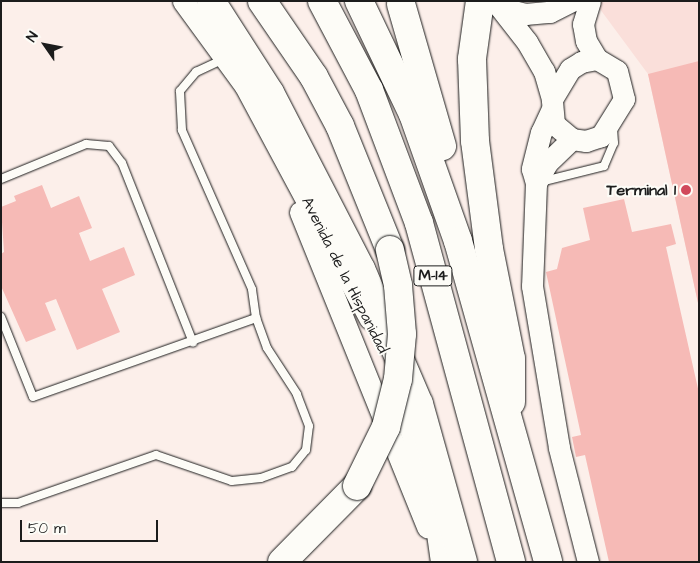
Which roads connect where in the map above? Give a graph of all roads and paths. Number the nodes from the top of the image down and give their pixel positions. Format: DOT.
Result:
graph roads {
  1 [pos="183,1"];
  2 [pos="211,1"];
  3 [pos="262,1"];
  4 [pos="322,1"];
  5 [pos="359,1"];
  6 [pos="572,1"];
  7 [pos="590,1"];
  8 [pos="400,3"];
  9 [pos="492,3"];
  10 [pos="226,59"];
  11 [pos="596,59"];
  12 [pos="245,86"];
  13 [pos="552,105"];
  14 [pos="612,121"];
  15 [pos="572,139"];
  16 [pos="1,179"];
  17 [pos="536,183"];
  18 [pos="458,241"];
  19 [pos="1,317"];
  20 [pos="256,318"];
  21 [pos="193,342"];
  22 [pos="512,426"];
  23 [pos="1,503"];
  24 [pos="282,562"];
  25 [pos="440,562"];
  26 [pos="463,562"];
  27 [pos="511,562"];
  28 [pos="548,562"];
  29 [pos="588,562"];
  1 -- 10 [label="street, Avenida de la Hispanidad"];
  2 -- 26 [label="highway"];
  3 -- 24 [label="highway, bridge"];
  4 -- 27 [label="highway, M-14"];
  5 -- 18 [label="highway, M-14"];
  6 -- 9 [label="street"];
  7 -- 11 [label="street"];
  8 -- 18 [label="highway"];
  9 -- 13 [label="street"];
  9 -- 22 [label="highway"];
  10 -- 12 [label="street, Avenida de la Hispanidad"];
  10 -- 20 [label="lane"];
  11 -- 13 [label="street"];
  11 -- 14 [label="street"];
  12 -- 25 [label="street, Avenida de la Hispanidad"];
  12 -- 25 [label="street, Avenida de la Hispanidad"];
  13 -- 15 [label="street"];
  13 -- 17 [label="street"];
  14 -- 15 [label="street"];
  14 -- 17 [label="lane"];
  15 -- 17 [label="street"];
  16 -- 21 [label="lane"];
  17 -- 29 [label="street"];
  18 -- 22 [label="highway, M-14"];
  19 -- 21 [label="lane"];
  20 -- 21 [label="lane"];
  20 -- 23 [label="lane"];
  22 -- 28 [label="highway, M-14"];
}
